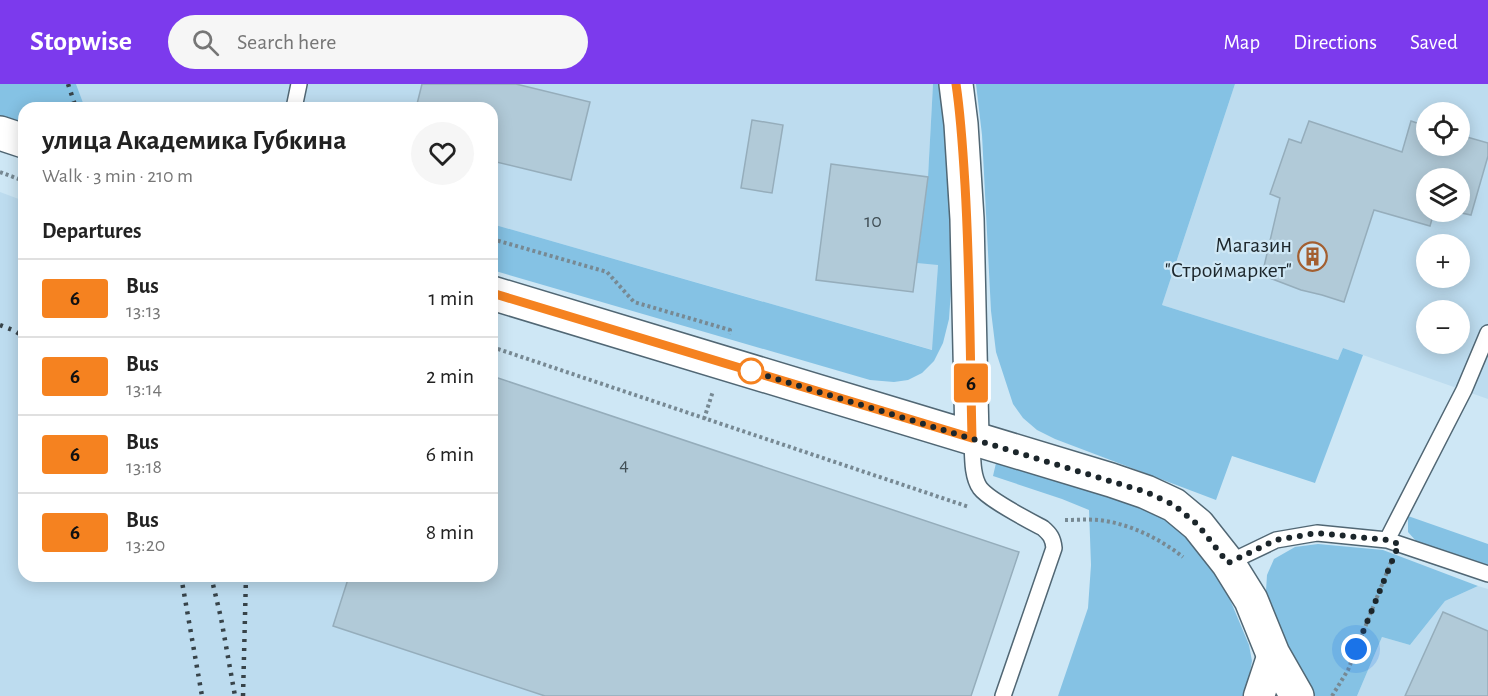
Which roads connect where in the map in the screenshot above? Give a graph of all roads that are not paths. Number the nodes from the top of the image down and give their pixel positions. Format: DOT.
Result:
graph roads {
  1 [pos="299,84"];
  2 [pos="956,84"];
  3 [pos="295,102"];
  4 [pos="0,133"];
  5 [pos="18,139"];
  6 [pos="498,295"];
  7 [pos="1488,333"];
  8 [pos="1483,358"];
  9 [pos="972,438"];
  10 [pos="1393,542"];
  11 [pos="1228,563"];
  12 [pos="1488,574"];
  13 [pos="1273,654"];
  14 [pos="1003,696"];
  15 [pos="1259,696"];
  16 [pos="1297,696"];
  1 -- 3 [label="lane"];
  2 -- 9 [label="street"];
  4 -- 5 [label="street"];
  6 -- 9 [label="street"];
  7 -- 8 [label="lane"];
  8 -- 10 [label="lane"];
  9 -- 11 [label="street"];
  9 -- 14 [label="lane"];
  10 -- 11 [label="lane"];
  10 -- 12 [label="lane"];
  11 -- 13 [label="street"];
  13 -- 15 [label="street"];
  13 -- 16 [label="street"];
}
